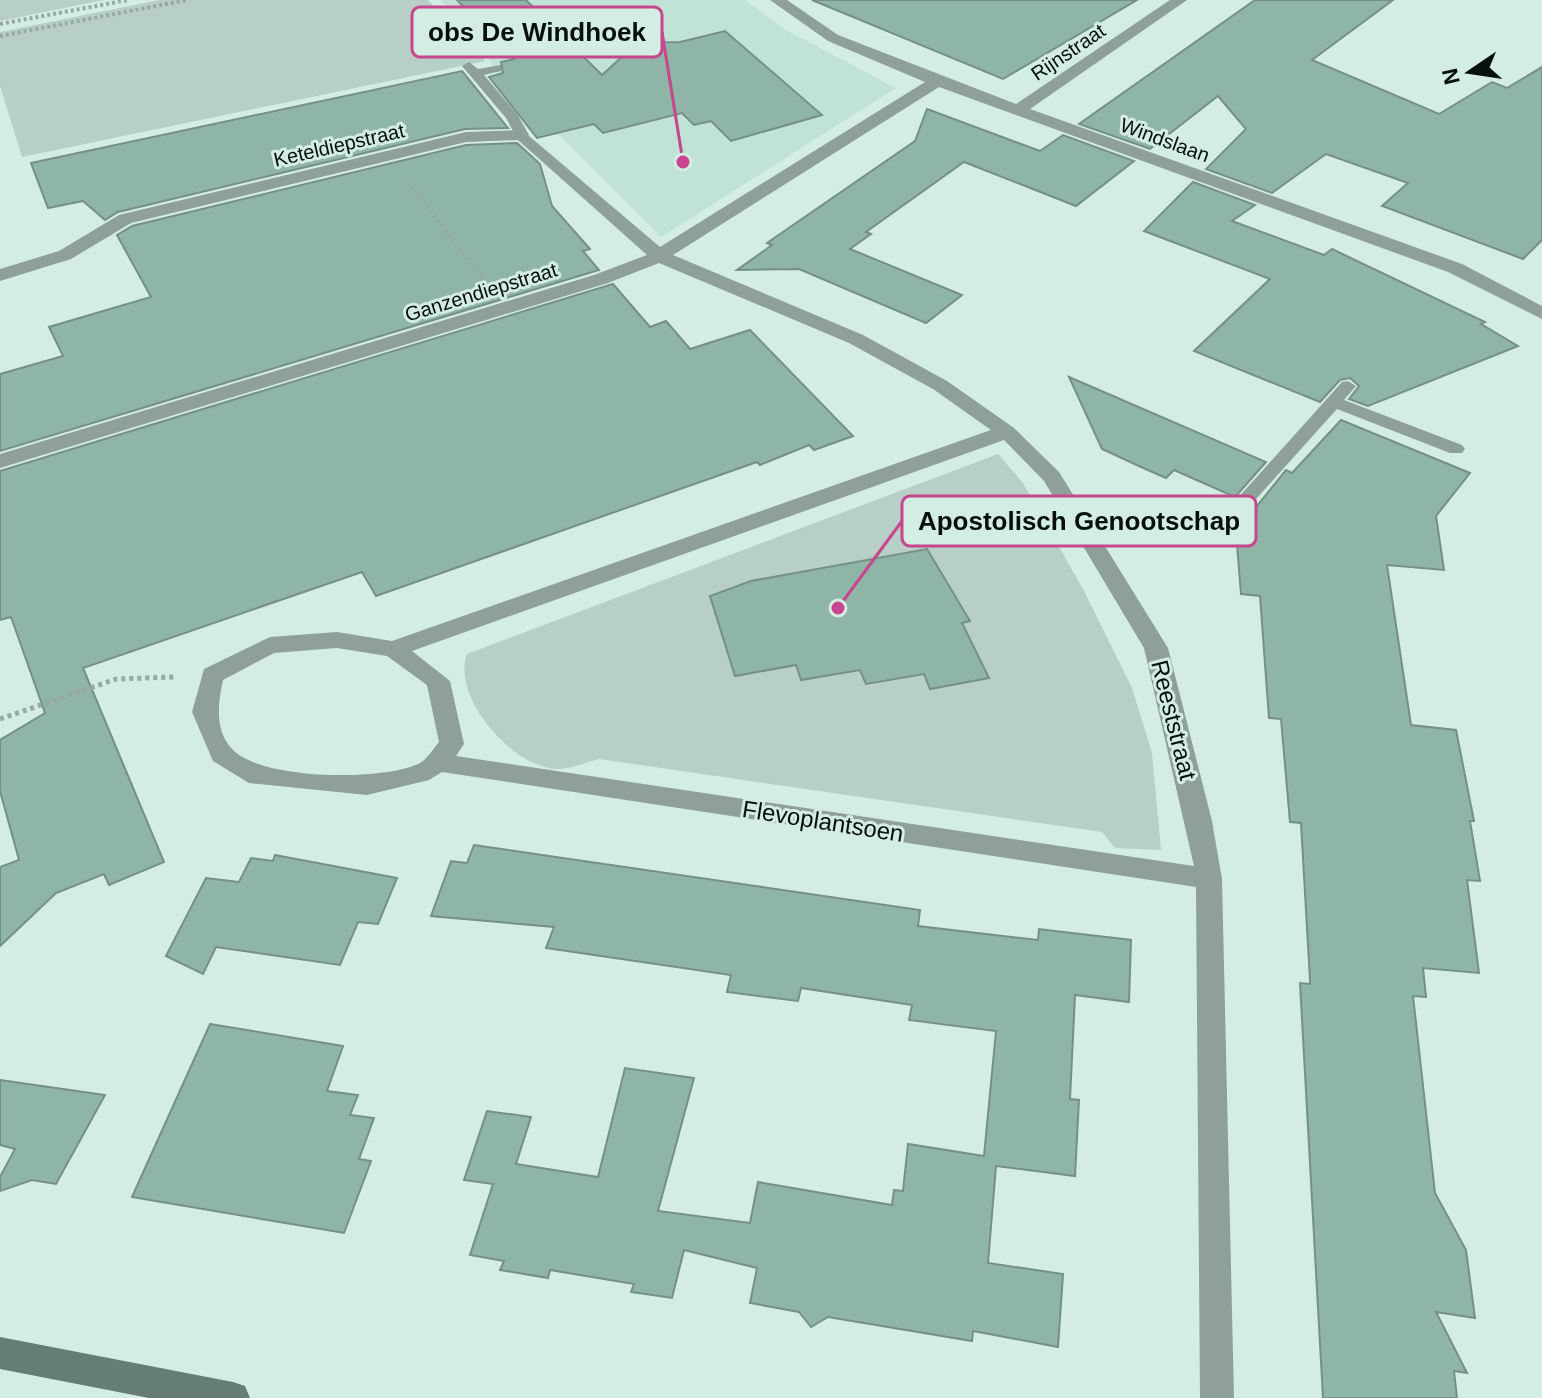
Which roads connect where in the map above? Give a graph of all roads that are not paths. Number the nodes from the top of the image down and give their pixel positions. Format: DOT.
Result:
graph roads {
  1 [pos="777,0"];
  2 [pos="1180,0"];
  3 [pos="496,68"];
  4 [pos="937,81"];
  5 [pos="1018,110"];
  6 [pos="522,135"];
  7 [pos="659,256"];
  8 [pos="0,275"];
  9 [pos="1542,313"];
  10 [pos="1348,386"];
  11 [pos="1334,402"];
  12 [pos="1007,432"];
  13 [pos="1456,449"];
  14 [pos="0,461"];
  15 [pos="1089,536"];
  16 [pos="393,649"];
  17 [pos="436,762"];
  18 [pos="1209,879"];
  19 [pos="0,1353"];
  20 [pos="233,1398"];
  21 [pos="1217,1398"];
  1 -- 4 [label="street, Windslaan"];
  2 -- 5 [label="street, Rijnstraat"];
  3 -- 6 [label="lane"];
  4 -- 5 [label="street, Windslaan"];
  4 -- 7 [label="street, Ganzendiepstraat"];
  5 -- 9 [label="street, Windslaan"];
  6 -- 7 [label="street"];
  6 -- 8 [label="street, Keteldiepstraat"];
  7 -- 12 [label="street, Reeststraat"];
  7 -- 14 [label="street, Ganzendiepstraat"];
  10 -- 11 [label="lane"];
  11 -- 13 [label="lane"];
  11 -- 15 [label="lane"];
  12 -- 15 [label="street, Reeststraat"];
  12 -- 16 [label="street"];
  15 -- 18 [label="street, Reeststraat"];
  16 -- 17 [label="street"];
  16 -- 17 [label="street"];
  17 -- 18 [label="street, Flevoplantsoen"];
  18 -- 21 [label="street, Reeststraat"];
  19 -- 20 [label="street"];
}
